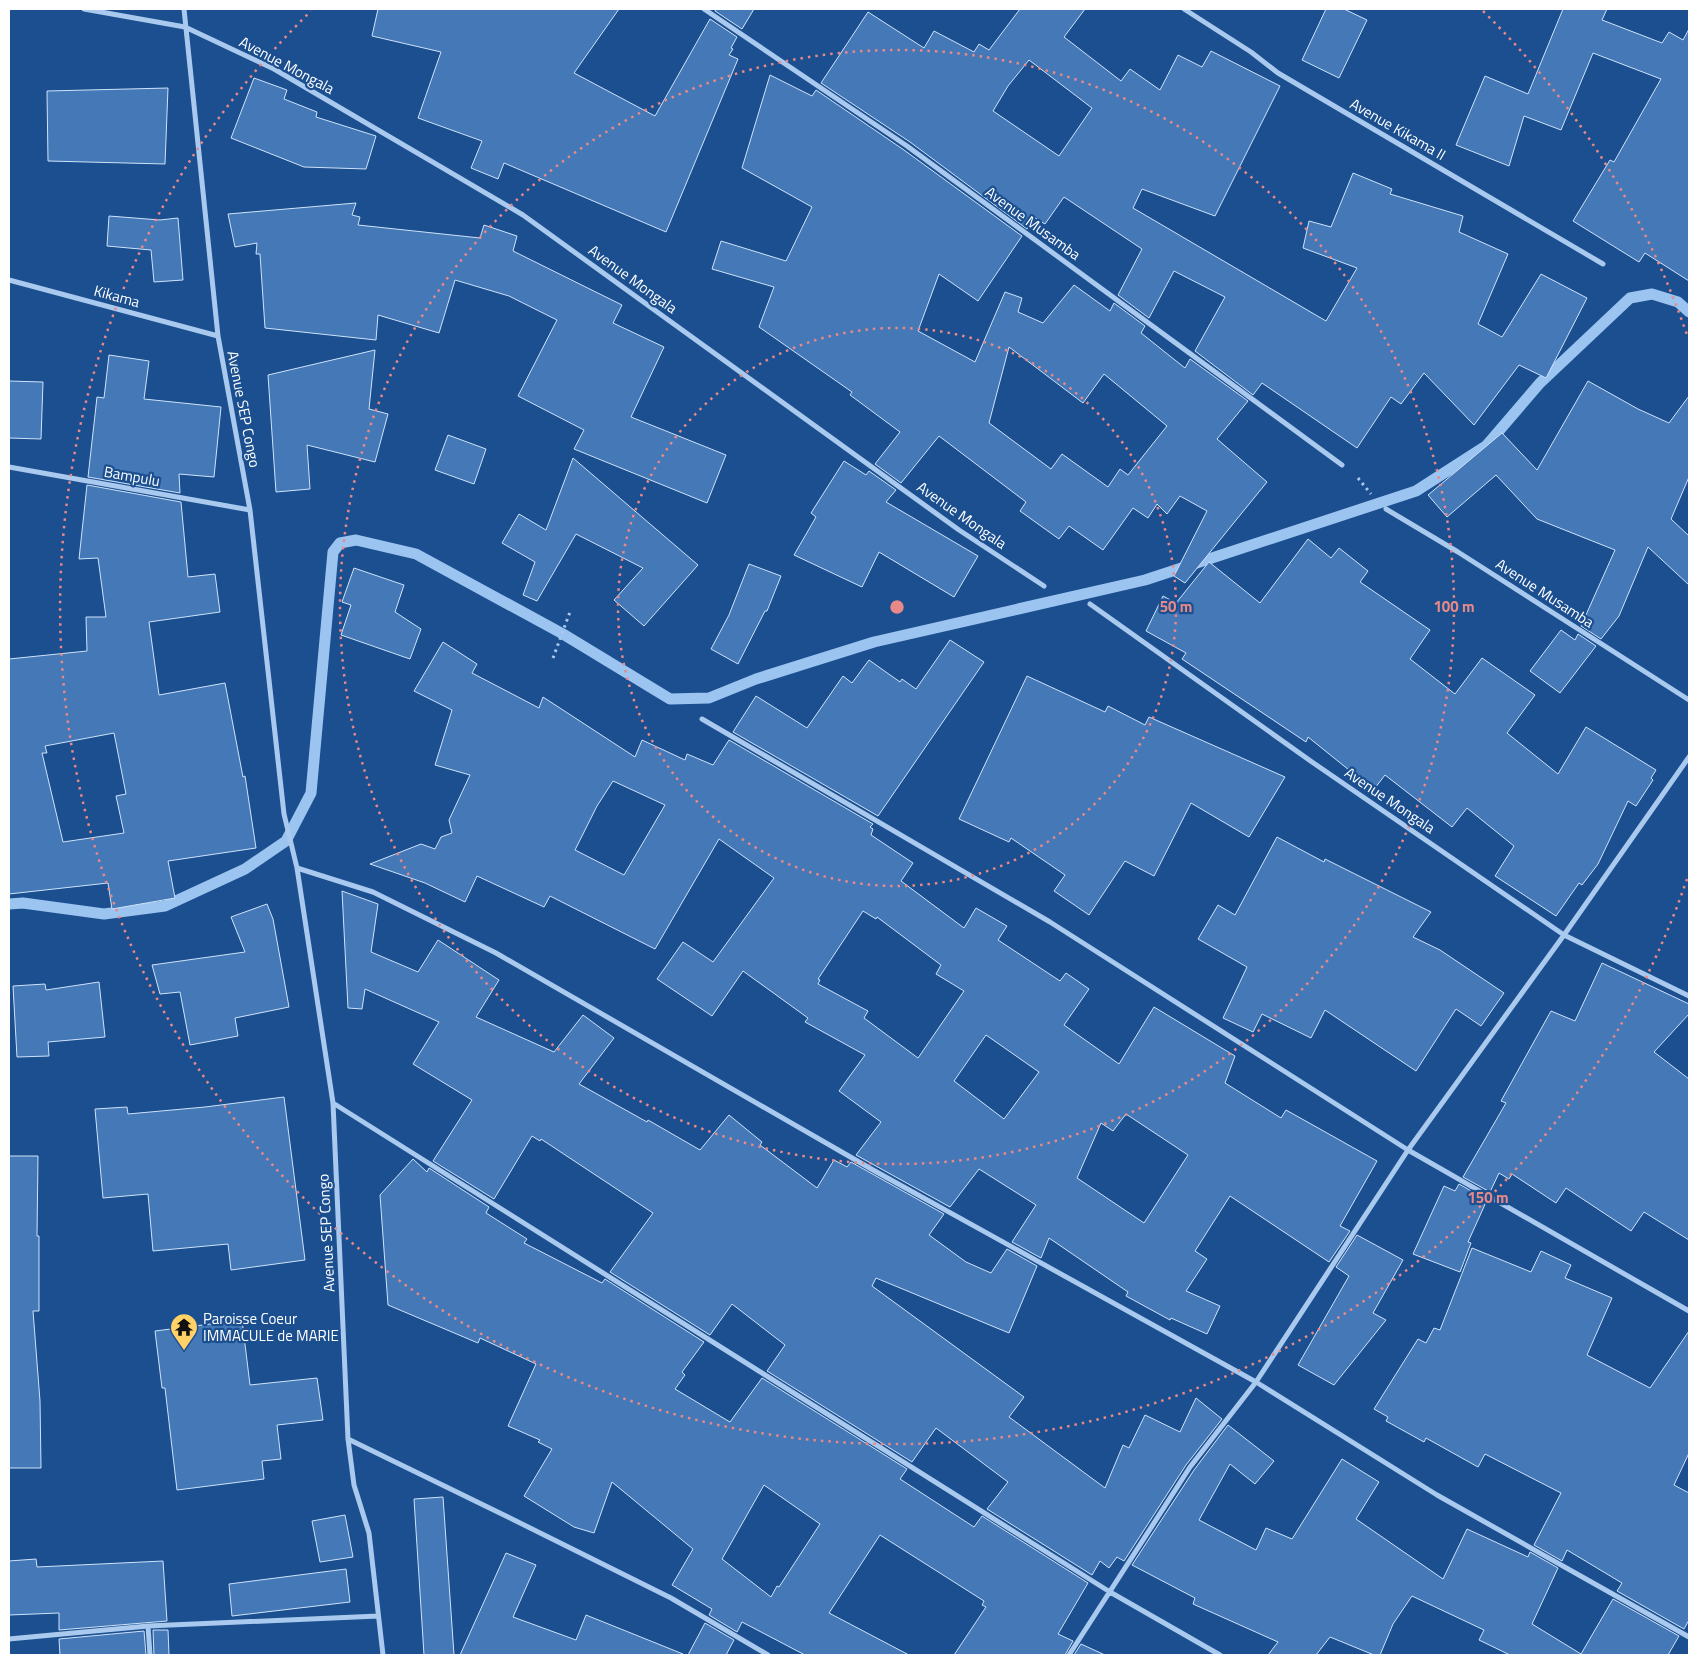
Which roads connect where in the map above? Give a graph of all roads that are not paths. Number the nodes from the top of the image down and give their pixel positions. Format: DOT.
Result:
graph roads {
  1 [pos="84,9"];
  2 [pos="184,9"];
  3 [pos="704,9"];
  4 [pos="1184,9"];
  5 [pos="185,28"];
  6 [pos="1603,264"];
  7 [pos="9,280"];
  8 [pos="218,336"];
  9 [pos="1342,465"];
  10 [pos="9,467"];
  11 [pos="1386,509"];
  12 [pos="250,510"];
  13 [pos="1044,586"];
  14 [pos="1090,604"];
  15 [pos="1689,700"];
  16 [pos="702,719"];
  17 [pos="1689,757"];
  18 [pos="297,868"];
  19 [pos="1564,935"];
  20 [pos="1689,996"];
  21 [pos="333,1103"];
  22 [pos="1408,1150"];
  23 [pos="1689,1311"];
  24 [pos="1256,1382"];
  25 [pos="348,1439"];
  26 [pos="1110,1592"];
  27 [pos="378,1616"];
  28 [pos="148,1626"];
  29 [pos="1689,1636"];
  30 [pos="9,1639"];
  31 [pos="150,1655"];
  32 [pos="383,1655"];
  33 [pos="768,1655"];
  34 [pos="1069,1655"];
  35 [pos="1220,1655"];
  1 -- 5 [label="street, Avenue Mongala"];
  2 -- 5 [label="street, Avenue SEP Congo"];
  3 -- 9 [label="street, Avenue Musamba"];
  4 -- 6 [label="street, Avenue Kikama II"];
  5 -- 8 [label="street, Avenue SEP Congo"];
  5 -- 13 [label="street, Avenue Mongala"];
  7 -- 8 [label="street, Kikama"];
  8 -- 12 [label="street, Avenue SEP Congo"];
  10 -- 12 [label="street, Bampulu"];
  11 -- 15 [label="street, Avenue Musamba"];
  12 -- 18 [label="street, Avenue SEP Congo"];
  14 -- 19 [label="street, Avenue Mongala"];
  16 -- 22 [label="street"];
  17 -- 19 [label="street"];
  18 -- 21 [label="street, Avenue SEP Congo"];
  18 -- 24 [label="street"];
  19 -- 20 [label="street, Avenue Mongala"];
  19 -- 22 [label="street"];
  21 -- 25 [label="street, Avenue SEP Congo"];
  21 -- 26 [label="street"];
  22 -- 23 [label="street"];
  22 -- 24 [label="street"];
  24 -- 26 [label="street"];
  24 -- 29 [label="street"];
  25 -- 27 [label="street, Avenue SEP Congo"];
  25 -- 33 [label="street"];
  26 -- 34 [label="street"];
  26 -- 35 [label="street"];
  27 -- 28 [label="street"];
  27 -- 32 [label="street, Avenue SEP Congo"];
  28 -- 30 [label="street"];
  28 -- 31 [label="street"];
}
